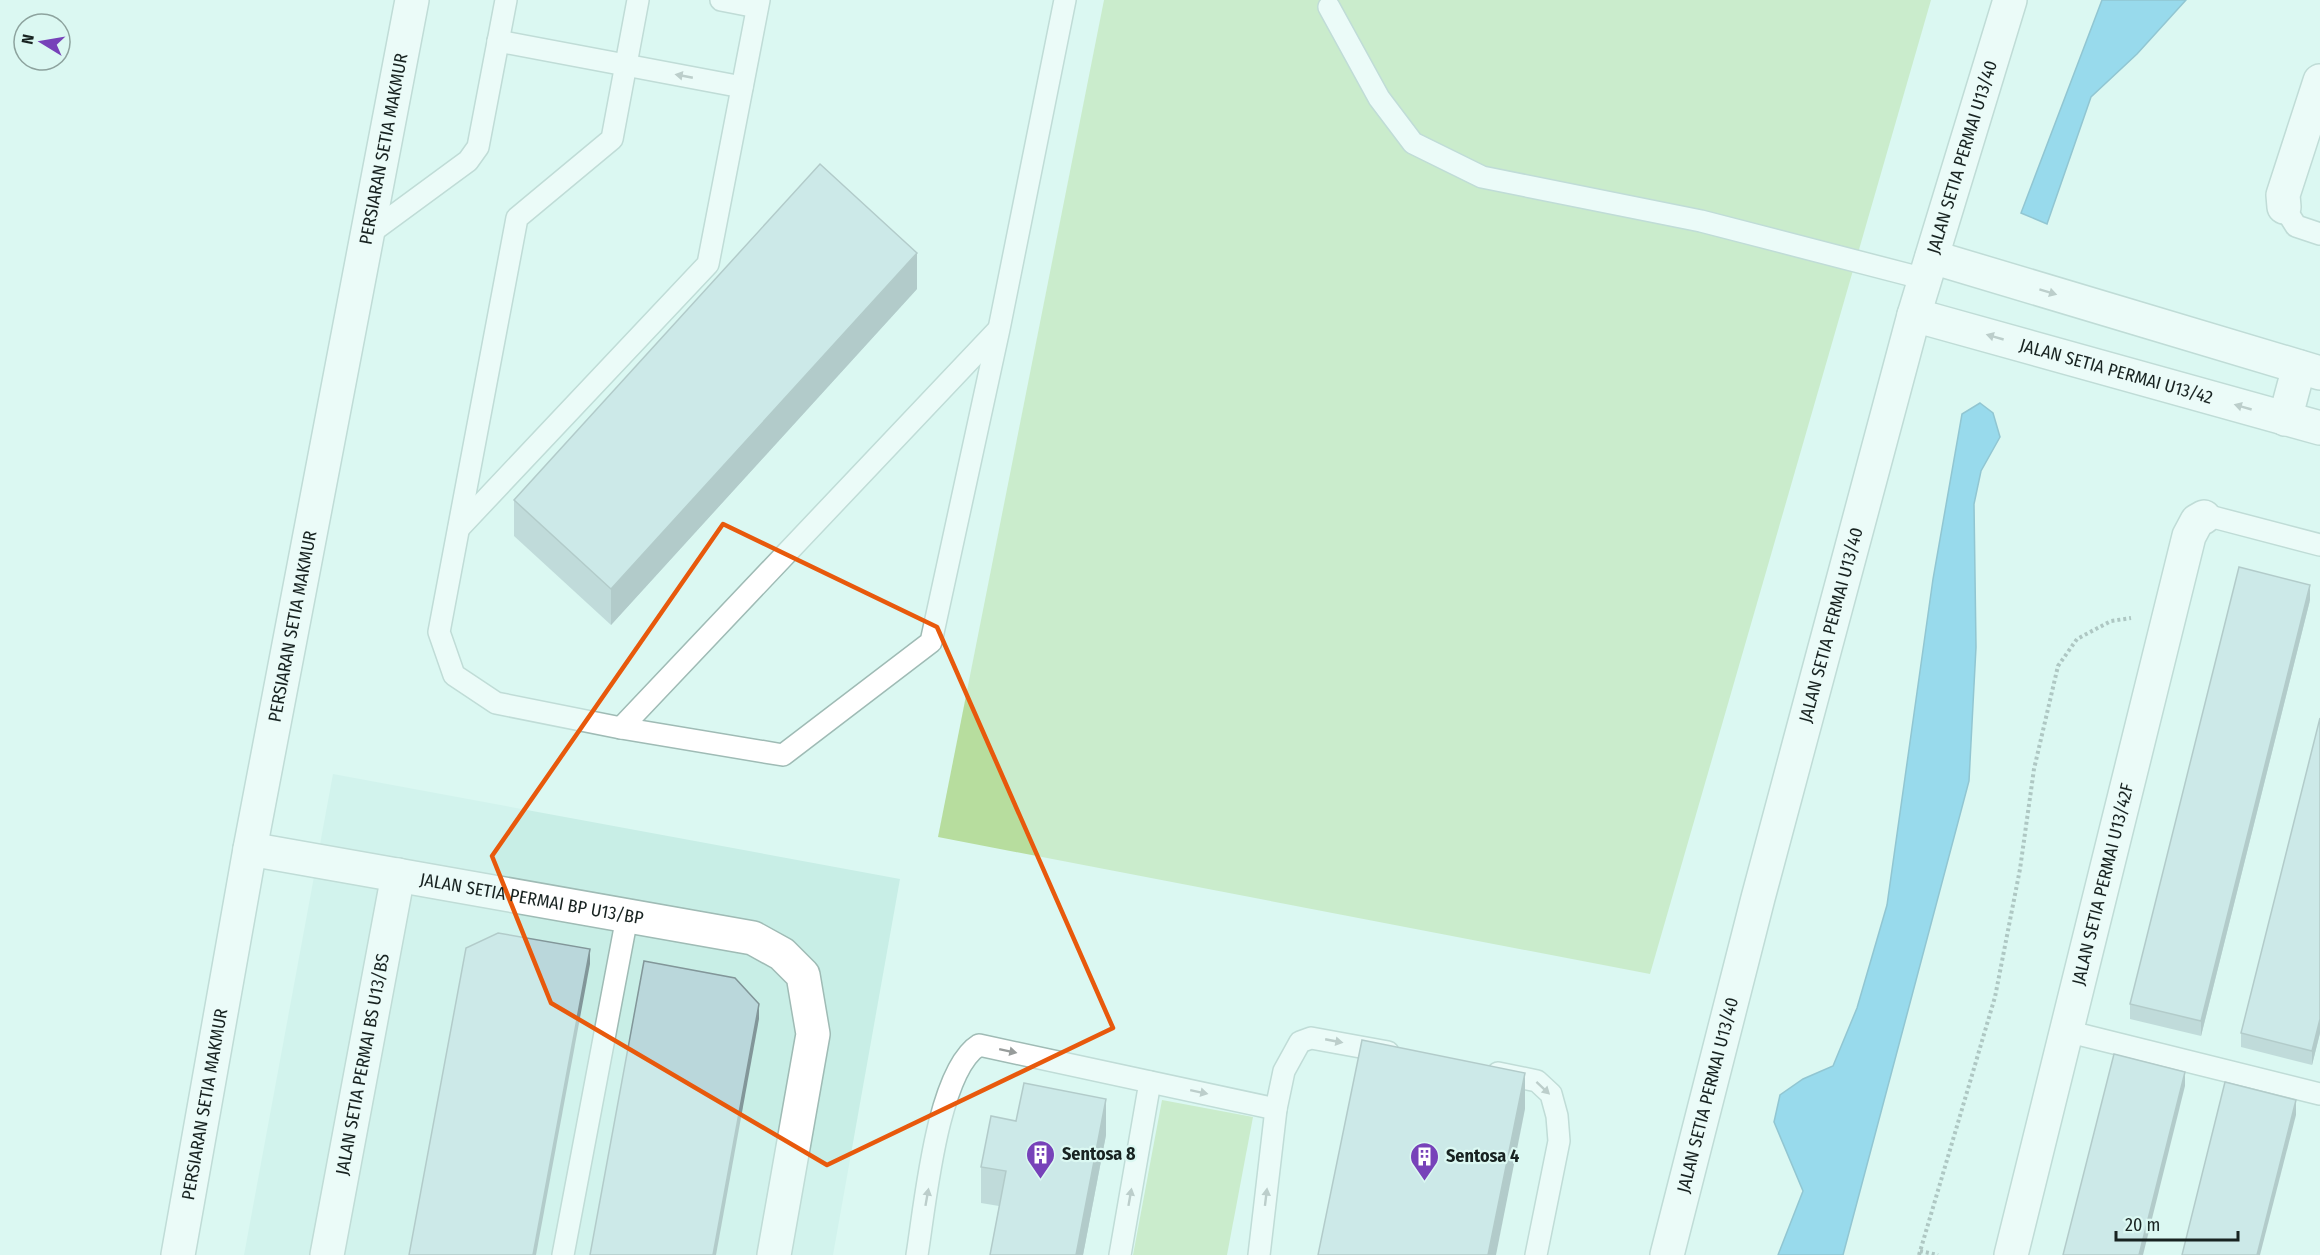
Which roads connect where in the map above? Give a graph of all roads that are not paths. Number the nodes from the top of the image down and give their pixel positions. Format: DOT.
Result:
graph roads {
  1 [pos="412,0"];
  2 [pos="506,0"];
  3 [pos="638,0"];
  4 [pos="721,0"];
  5 [pos="1065,0"];
  6 [pos="2010,0"];
  7 [pos="758,4"];
  8 [pos="1329,7"];
  9 [pos="498,41"];
  10 [pos="626,65"];
  11 [pos="2320,81"];
  12 [pos="742,87"];
  13 [pos="2284,207"];
  14 [pos="370,233"];
  15 [pos="2320,234"];
  16 [pos="1928,268"];
  17 [pos="1914,315"];
  18 [pos="999,329"];
  19 [pos="2310,370"];
  20 [pos="2285,419"];
  21 [pos="2320,428"];
  22 [pos="2204,517"];
  23 [pos="459,528"];
  24 [pos="2320,545"];
  25 [pos="621,728"];
  26 [pos="250,849"];
  27 [pos="398,875"];
  28 [pos="627,917"];
  29 [pos="2066,1031"];
  30 [pos="1403,1055"];
  31 [pos="1481,1070"];
  32 [pos="1150,1082"];
  33 [pos="2320,1094"];
  34 [pos="1276,1109"];
  35 [pos="178,1255"];
  36 [pos="327,1255"];
  37 [pos="563,1255"];
  38 [pos="774,1255"];
  39 [pos="916,1255"];
  40 [pos="1120,1255"];
  41 [pos="1259,1255"];
  42 [pos="1536,1255"];
  43 [pos="1667,1255"];
  44 [pos="2011,1255"];
  1 -- 14 [label="street, PERSIARAN SETIA MAKMUR"];
  2 -- 9 [label="lane"];
  3 -- 10 [label="lane"];
  4 -- 7 [label="lane"];
  5 -- 18 [label="lane"];
  6 -- 16 [label="street, JALAN SETIA PERMAI U13/40"];
  7 -- 12 [label="lane"];
  8 -- 16 [label="lane"];
  9 -- 10 [label="lane"];
  9 -- 14 [label="lane"];
  12 -- 10 [label="lane, one-way"];
  10 -- 23 [label="lane"];
  11 -- 13 [label="street"];
  12 -- 23 [label="lane"];
  13 -- 15 [label="lane"];
  14 -- 26 [label="street, PERSIARAN SETIA MAKMUR"];
  16 -- 17 [label="street, JALAN SETIA PERMAI U13/40"];
  16 -- 19 [label="street, one-way"];
  20 -- 17 [label="street, JALAN SETIA PERMAI U13/42, one-way"];
  17 -- 43 [label="street, JALAN SETIA PERMAI U13/40"];
  18 -- 25 [label="lane"];
  18 -- 25 [label="lane"];
  19 -- 20 [label="street"];
  20 -- 21 [label="street, JALAN SETIA PERMAI U13/42"];
  22 -- 24 [label="lane"];
  22 -- 29 [label="street, JALAN SETIA PERMAI U13/42F"];
  23 -- 25 [label="lane"];
  26 -- 27 [label="street, JALAN SETIA PERMAI BP U13/BP"];
  26 -- 35 [label="street, PERSIARAN SETIA MAKMUR"];
  27 -- 28 [label="street, JALAN SETIA PERMAI BP U13/BP"];
  27 -- 36 [label="street, JALAN SETIA PERMAI BS U13/BS"];
  28 -- 37 [label="lane"];
  28 -- 38 [label="street, JALAN SETIA PERMAI BP U13/BP"];
  29 -- 33 [label="lane"];
  29 -- 44 [label="street, JALAN SETIA PERMAI U13/42F"];
  34 -- 30 [label="lane, one-way"];
  31 -- 42 [label="lane, one-way"];
  32 -- 34 [label="lane, one-way"];
  39 -- 32 [label="lane, one-way"];
  40 -- 32 [label="lane, one-way"];
  41 -- 34 [label="lane, one-way"];
}
